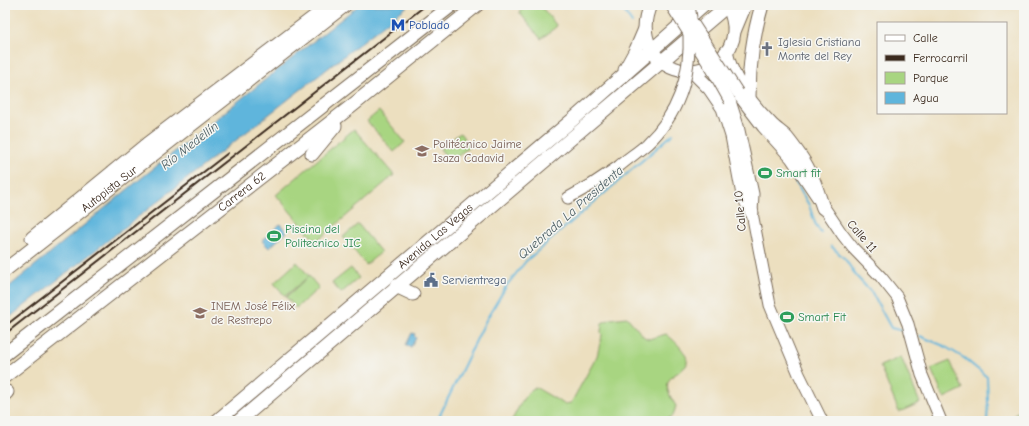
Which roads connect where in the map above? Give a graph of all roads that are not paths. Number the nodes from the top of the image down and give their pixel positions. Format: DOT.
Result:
graph roads {
  1 [pos="330,5"];
  2 [pos="345,5"];
  3 [pos="452,5"];
  4 [pos="477,5"];
  5 [pos="650,5"];
  6 [pos="671,5"];
  7 [pos="681,5"];
  8 [pos="688,5"];
  9 [pos="703,5"];
  10 [pos="728,5"];
  11 [pos="745,5"];
  12 [pos="762,5"];
  13 [pos="690,18"];
  14 [pos="645,29"];
  15 [pos="689,32"];
  16 [pos="734,32"];
  17 [pos="652,51"];
  18 [pos="726,52"];
  19 [pos="662,62"];
  20 [pos="692,71"];
  21 [pos="617,81"];
  22 [pos="742,91"];
  23 [pos="715,95"];
  24 [pos="353,105"];
  25 [pos="312,154"];
  26 [pos="133,155"];
  27 [pos="109,189"];
  28 [pos="568,198"];
  29 [pos="200,202"];
  30 [pos="823,208"];
  31 [pos="752,213"];
  32 [pos="5,260"];
  33 [pos="5,270"];
  34 [pos="140,271"];
  35 [pos="396,286"];
  36 [pos="413,294"];
  37 [pos="5,354"];
  38 [pos="5,376"];
  39 [pos="938,416"];
  40 [pos="217,421"];
  41 [pos="239,421"];
  42 [pos="822,421"];
  1 -- 26 [label="main road, Autopista Sur"];
  2 -- 27 [label="main road, Autopista Sur"];
  3 -- 29 [label="main road, Carrera 62"];
  4 -- 24 [label="main road, Carrera 62"];
  5 -- 14 [label="main road"];
  6 -- 15 [label="main road, Calle 10, bridge"];
  7 -- 13 [label="main road, bridge"];
  8 -- 13 [label="main road, bridge"];
  9 -- 17 [label="main road, Avenida Las Vegas"];
  10 -- 16 [label="main road"];
  10 -- 19 [label="main road, Avenida Las Vegas"];
  11 -- 16 [label="main road"];
  12 -- 22 [label="main road"];
  13 -- 22 [label="main road, bridge"];
  14 -- 17 [label="main road"];
  14 -- 21 [label="main road"];
  15 -- 28 [label="main road, bridge"];
  15 -- 31 [label="main road, Calle 10, bridge"];
  16 -- 18 [label="main road"];
  17 -- 19 [label="main road"];
  17 -- 21 [label="main road, Avenida Las Vegas"];
  18 -- 20 [label="main road"];
  18 -- 22 [label="main road"];
  19 -- 20 [label="main road"];
  19 -- 35 [label="main road, Avenida Las Vegas"];
  20 -- 23 [label="main road"];
  21 -- 40 [label="main road, Avenida Las Vegas"];
  22 -- 23 [label="main road"];
  22 -- 30 [label="main road"];
  23 -- 31 [label="main road"];
  24 -- 25 [label="main road"];
  24 -- 34 [label="main road, Carrera 62"];
  26 -- 27 [label="main road"];
  26 -- 32 [label="main road, Autopista Sur"];
  27 -- 33 [label="main road, Autopista Sur"];
  29 -- 34 [label="main road"];
  29 -- 37 [label="main road, Carrera 62"];
  30 -- 39 [label="main road, Calle 11"];
  31 -- 42 [label="main road, Calle 10"];
  34 -- 38 [label="main road, Carrera 62"];
  35 -- 36 [label="main road"];
  35 -- 41 [label="main road, Avenida Las Vegas"];
}
